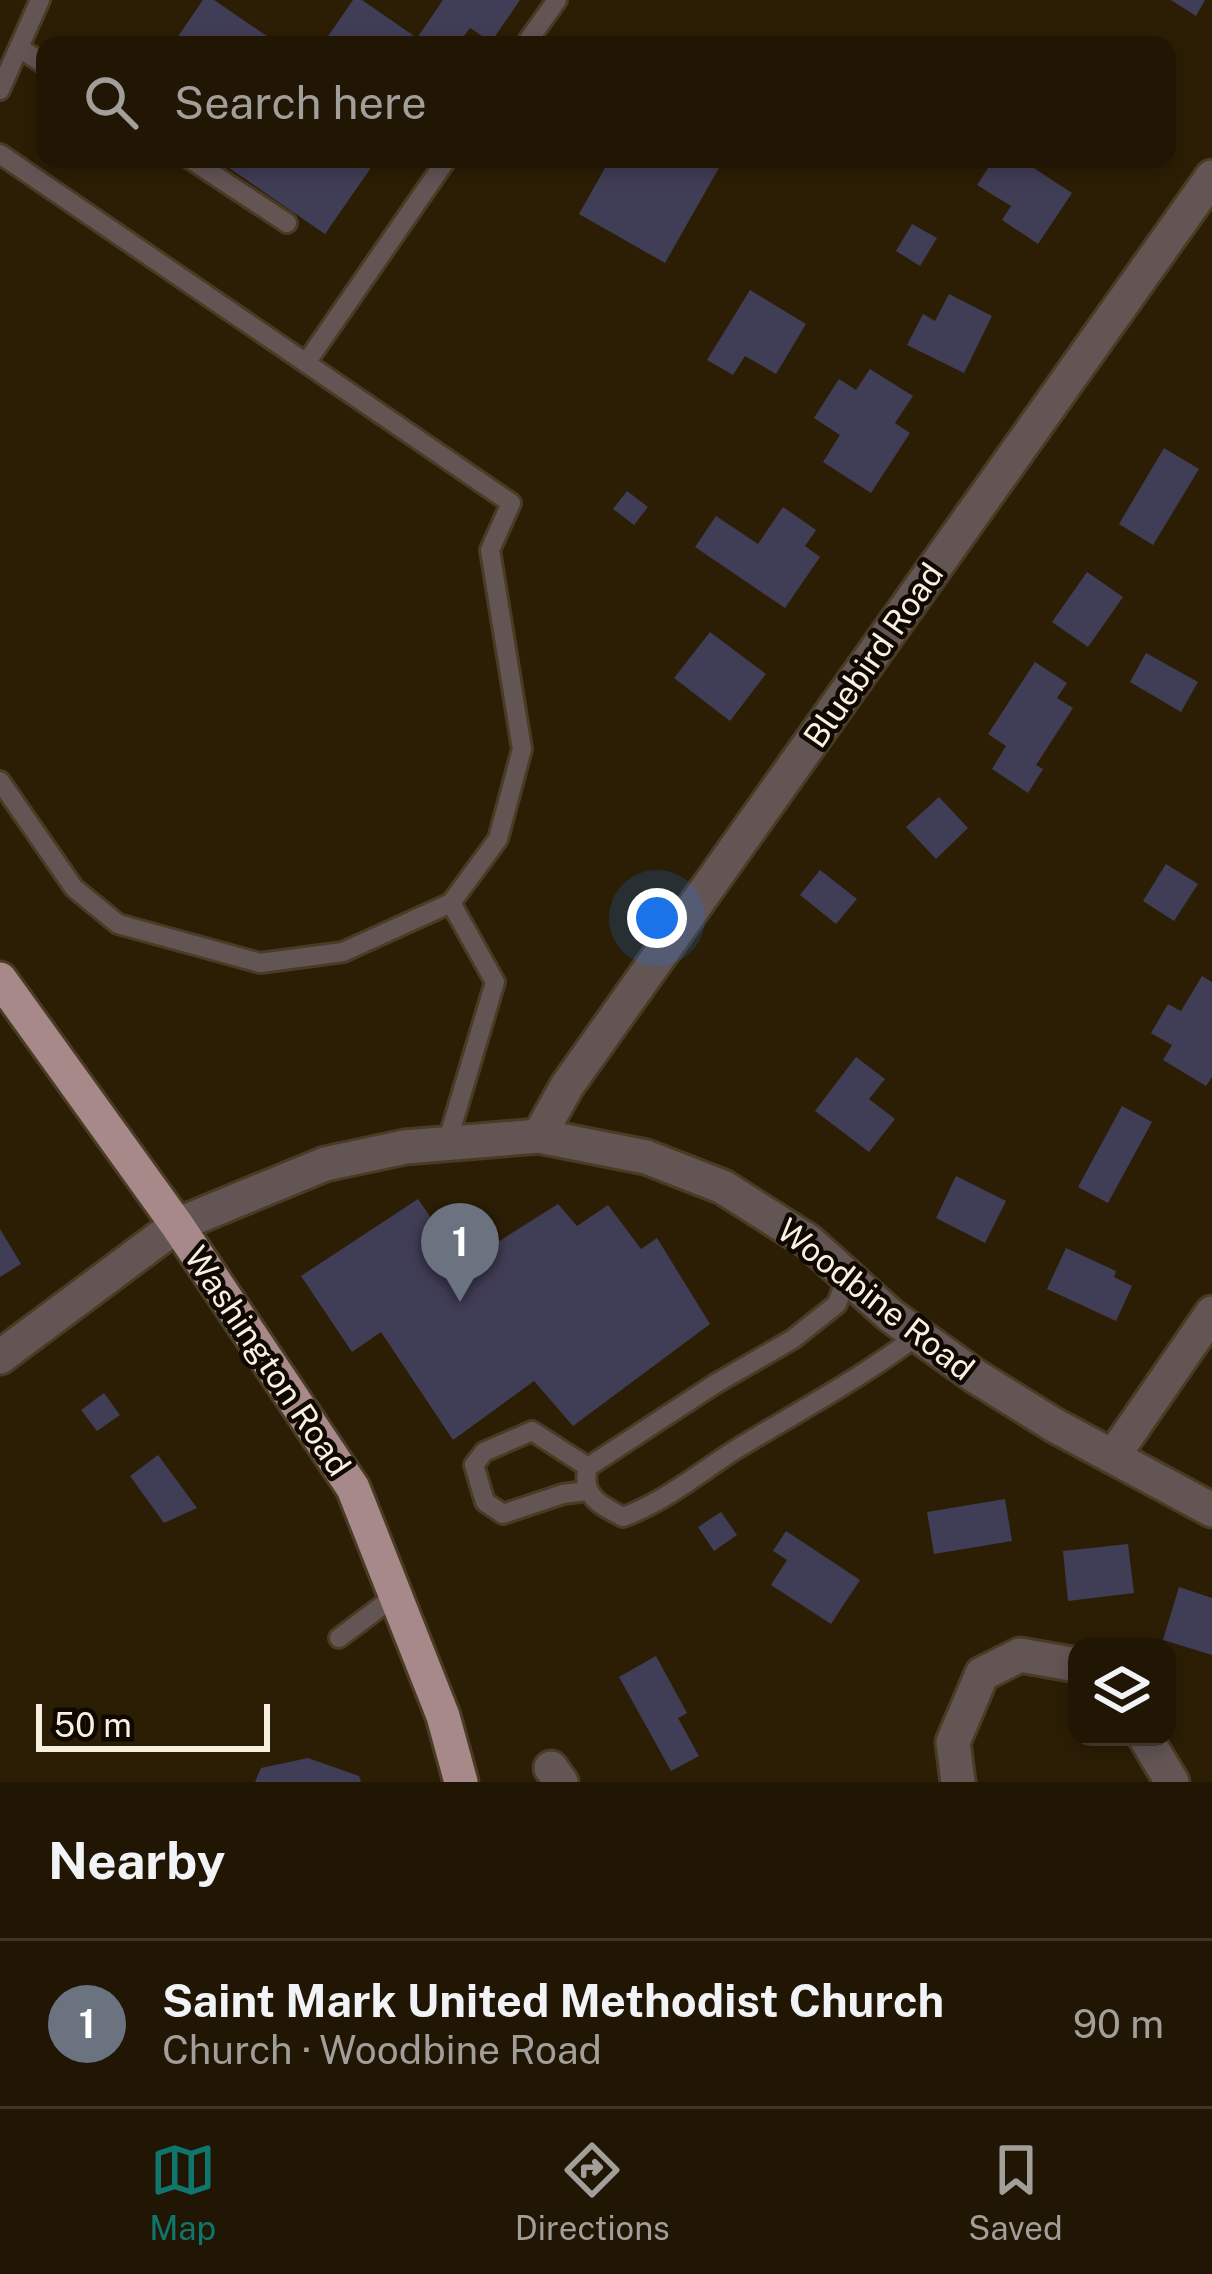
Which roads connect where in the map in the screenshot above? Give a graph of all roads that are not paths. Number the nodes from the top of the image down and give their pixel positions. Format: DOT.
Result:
graph roads {
  1 [pos="40,0"];
  2 [pos="556,0"];
  3 [pos="532,36"];
  4 [pos="20,48"];
  5 [pos="36,59"];
  6 [pos="0,90"];
  7 [pos="0,154"];
  8 [pos="204,168"];
  9 [pos="441,168"];
  10 [pos="1212,177"];
  11 [pos="287,223"];
  12 [pos="306,363"];
  13 [pos="0,781"];
  14 [pos="451,903"];
  15 [pos="0,979"];
  16 [pos="539,1136"];
  17 [pos="447,1143"];
  18 [pos="177,1225"];
  19 [pos="847,1276"];
  20 [pos="1212,1313"];
  21 [pos="918,1335"];
  22 [pos="0,1357"];
  23 [pos="1114,1455"];
  24 [pos="588,1467"];
  25 [pos="586,1491"];
  26 [pos="1212,1510"];
  27 [pos="395,1596"];
  28 [pos="339,1638"];
  29 [pos="1068,1663"];
  30 [pos="1150,1746"];
  31 [pos="460,1782"];
  32 [pos="958,1782"];
  33 [pos="1172,1782"];
  1 -- 4 [label="lane"];
  2 -- 3 [label="lane"];
  4 -- 5 [label="lane"];
  4 -- 6 [label="lane"];
  7 -- 12 [label="lane"];
  8 -- 11 [label="lane"];
  9 -- 12 [label="lane"];
  10 -- 16 [label="street, Bluebird Road"];
  12 -- 14 [label="lane"];
  13 -- 14 [label="lane"];
  14 -- 17 [label="lane"];
  15 -- 18 [label="main road, Washington Road"];
  16 -- 17 [label="street, Woodbine Road"];
  16 -- 19 [label="street, Woodbine Road"];
  17 -- 18 [label="street, Woodbine Road"];
  18 -- 22 [label="street, Woodbine Road"];
  18 -- 27 [label="main road, Washington Road"];
  19 -- 21 [label="street, Woodbine Road"];
  19 -- 24 [label="lane"];
  20 -- 23 [label="street"];
  21 -- 23 [label="street, Woodbine Road"];
  21 -- 25 [label="lane"];
  23 -- 26 [label="street, Woodbine Road"];
  24 -- 25 [label="lane"];
  24 -- 25 [label="lane"];
  27 -- 28 [label="lane"];
  27 -- 31 [label="main road, Washington Road"];
  29 -- 32 [label="street"];
  30 -- 33 [label="street"];
}
